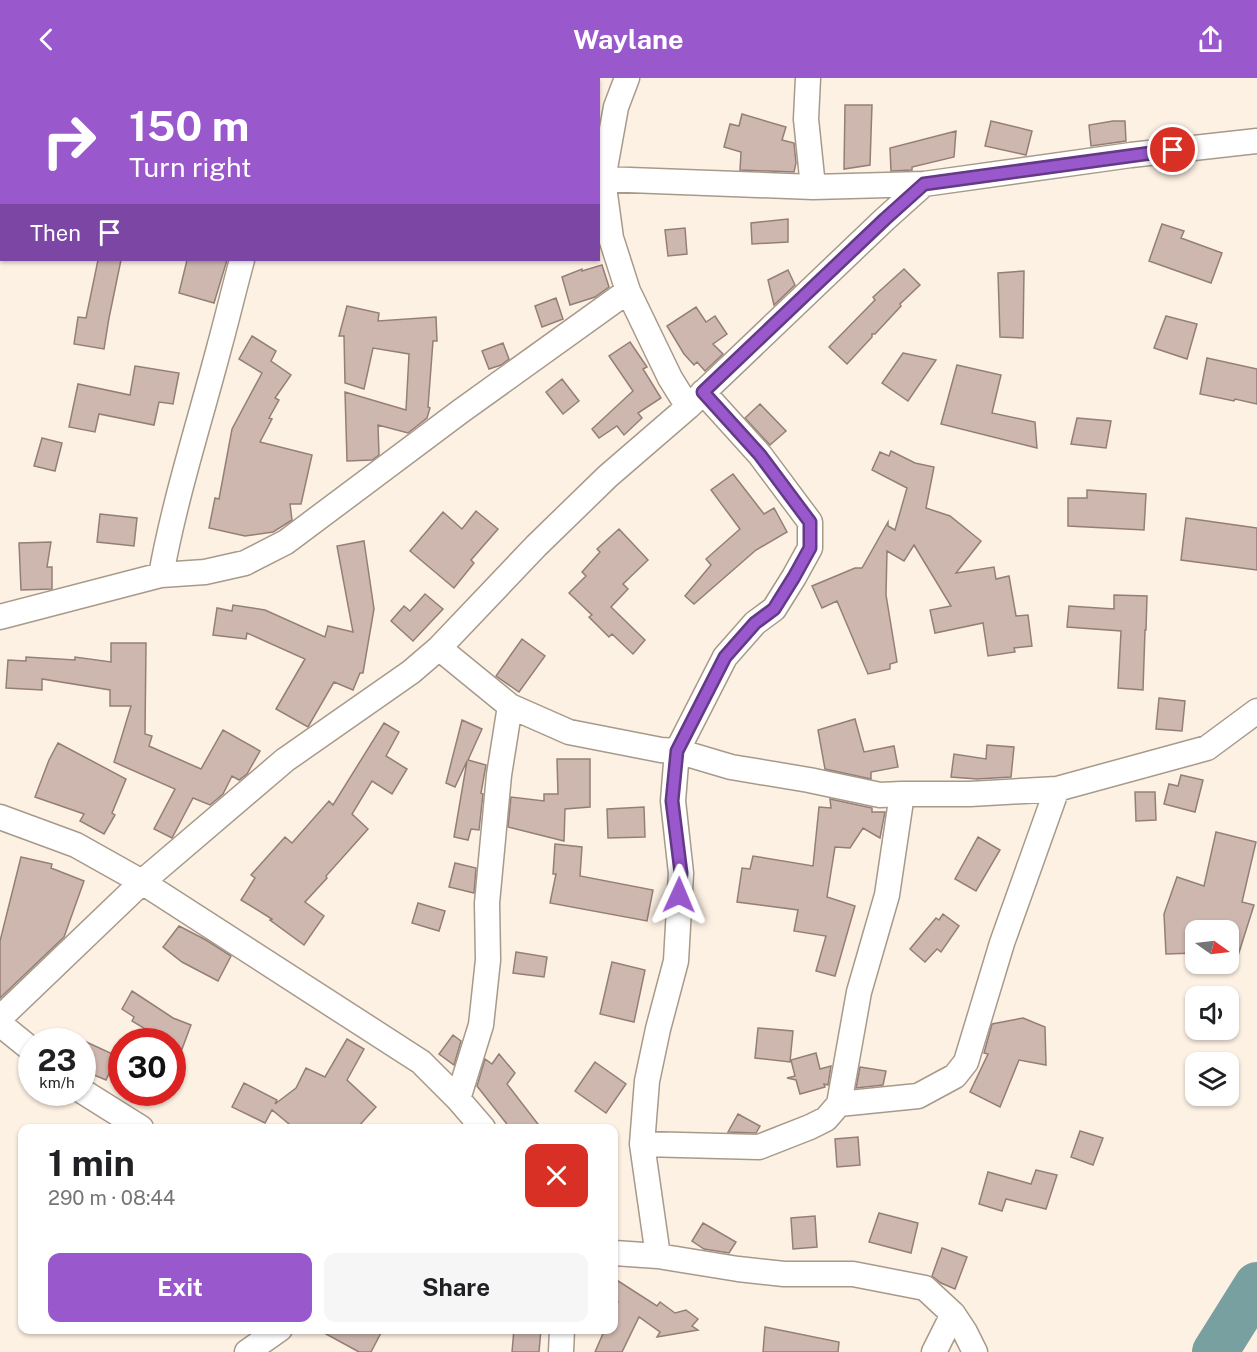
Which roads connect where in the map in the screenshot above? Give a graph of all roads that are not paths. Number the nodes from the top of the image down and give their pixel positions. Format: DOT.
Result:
graph roads {
  1 [pos="627,78"];
  2 [pos="808,78"];
  3 [pos="1257,141"];
  4 [pos="601,178"];
  5 [pos="924,184"];
  6 [pos="813,187"];
  7 [pos="242,261"];
  8 [pos="628,291"];
  9 [pos="695,399"];
  10 [pos="160,575"];
  11 [pos="0,617"];
  12 [pos="439,648"];
  13 [pos="510,706"];
  14 [pos="1257,711"];
  15 [pos="677,751"];
  16 [pos="1057,789"];
  17 [pos="902,794"];
  18 [pos="0,817"];
  19 [pos="142,882"];
  20 [pos="0,1018"];
  21 [pos="0,1024"];
  22 [pos="18,1039"];
  23 [pos="458,1099"];
  24 [pos="96,1100"];
  25 [pos="839,1104"];
  26 [pos="135,1124"];
  27 [pos="480,1124"];
  28 [pos="642,1144"];
  29 [pos="618,1252"];
  30 [pos="658,1256"];
  31 [pos="953,1314"];
  32 [pos="273,1334"];
  33 [pos="562,1334"];
  34 [pos="247,1352"];
  35 [pos="561,1352"];
  36 [pos="934,1352"];
  37 [pos="975,1352"];
  1 -- 4 [label="street"];
  2 -- 6 [label="street"];
  3 -- 5 [label="street"];
  4 -- 6 [label="street"];
  4 -- 8 [label="street"];
  5 -- 6 [label="street"];
  5 -- 9 [label="street"];
  7 -- 10 [label="street"];
  8 -- 9 [label="street"];
  8 -- 10 [label="street"];
  9 -- 12 [label="street"];
  9 -- 15 [label="street"];
  10 -- 11 [label="street"];
  12 -- 13 [label="street"];
  12 -- 19 [label="street"];
  13 -- 15 [label="street"];
  13 -- 23 [label="street"];
  14 -- 16 [label="street"];
  15 -- 17 [label="street"];
  15 -- 28 [label="street"];
  16 -- 17 [label="street"];
  16 -- 25 [label="street"];
  17 -- 25 [label="street"];
  18 -- 19 [label="street"];
  19 -- 20 [label="street"];
  19 -- 23 [label="street"];
  21 -- 22 [label="street"];
  23 -- 27 [label="street"];
  24 -- 26 [label="street"];
  25 -- 28 [label="street"];
  28 -- 30 [label="street"];
  29 -- 30 [label="street"];
  30 -- 31 [label="street"];
  31 -- 36 [label="street"];
  31 -- 37 [label="street"];
  32 -- 34 [label="street"];
  33 -- 35 [label="street"];
}
